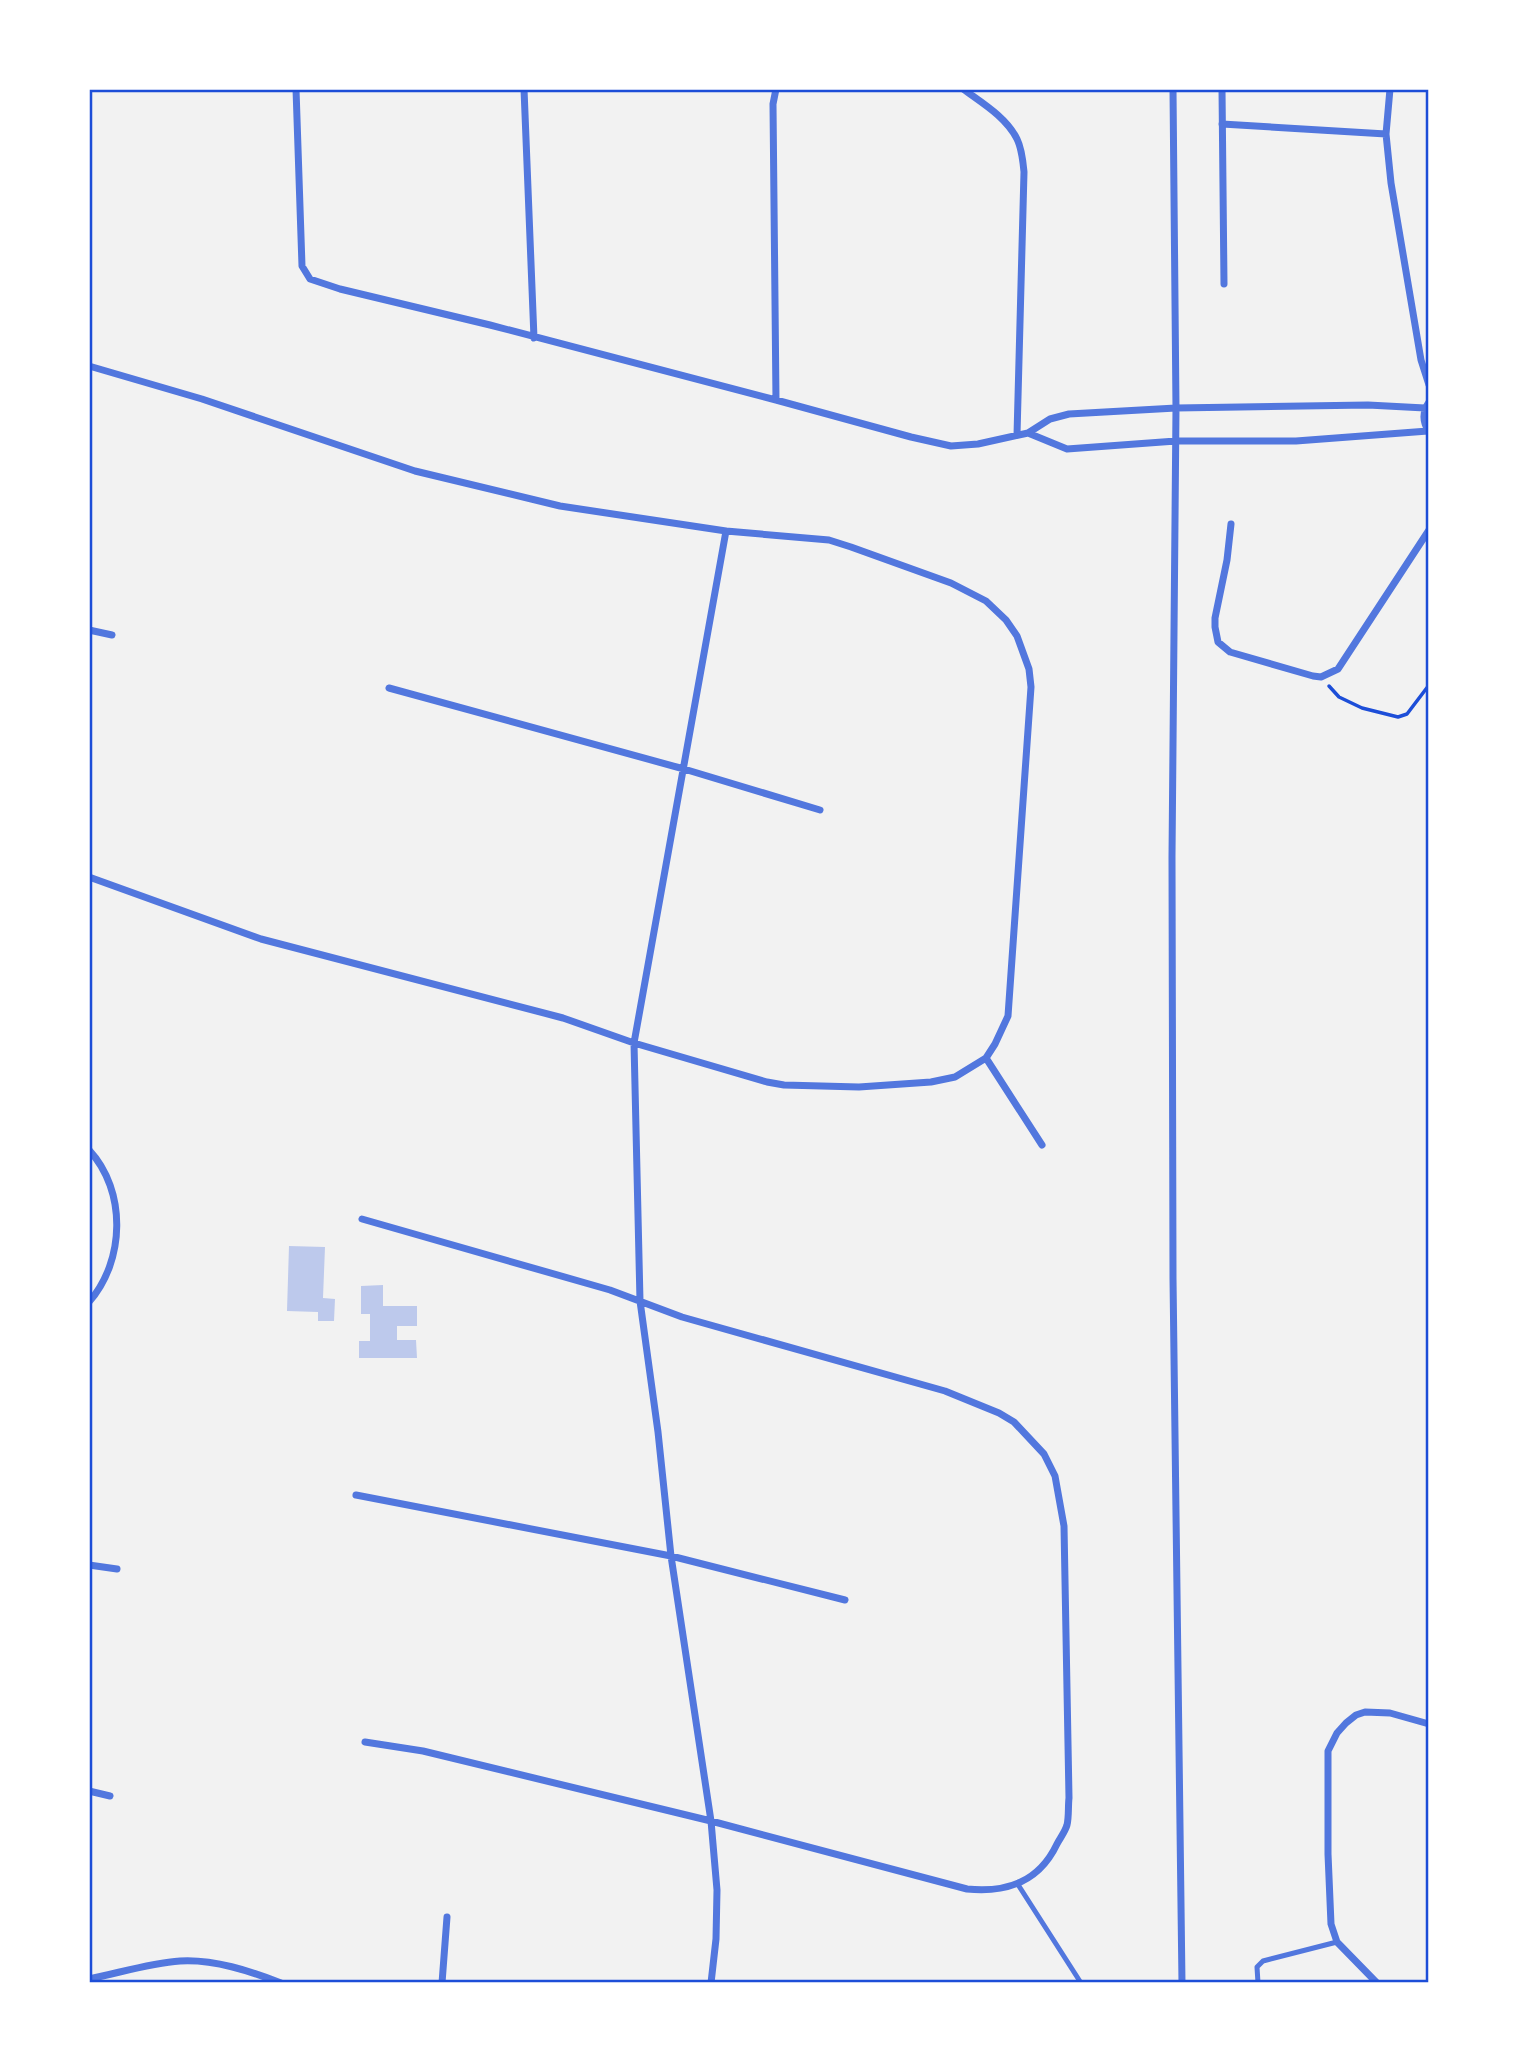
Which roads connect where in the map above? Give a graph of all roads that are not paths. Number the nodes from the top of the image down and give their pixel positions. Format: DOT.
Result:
graph roads {
  1 [pos="296,89"];
  2 [pos="523,89"];
  3 [pos="776,89"];
  4 [pos="963,89"];
  5 [pos="1172,89"];
  6 [pos="1222,89"];
  7 [pos="1390,89"];
  8 [pos="1223,124"];
  9 [pos="1385,134"];
  10 [pos="1224,284"];
  11 [pos="534,338"];
  12 [pos="89,366"];
  13 [pos="1429,384"];
  14 [pos="776,400"];
  15 [pos="1427,405"];
  16 [pos="1176,408"];
  17 [pos="1428,431"];
  18 [pos="1028,433"];
  19 [pos="1017,435"];
  20 [pos="1176,441"];
  21 [pos="1231,523"];
  22 [pos="1429,530"];
  23 [pos="726,531"];
  24 [pos="89,630"];
  25 [pos="112,635"];
  26 [pos="389,688"];
  27 [pos="684,769"];
  28 [pos="821,810"];
  29 [pos="89,877"];
  30 [pos="634,1043"];
  31 [pos="986,1058"];
  32 [pos="1042,1144"];
  33 [pos="89,1150"];
  34 [pos="362,1219"];
  35 [pos="640,1301"];
  36 [pos="89,1302"];
  37 [pos="356,1495"];
  38 [pos="671,1556"];
  39 [pos="89,1566"];
  40 [pos="117,1569"];
  41 [pos="845,1601"];
  42 [pos="1429,1724"];
  43 [pos="365,1742"];
  44 [pos="89,1791"];
  45 [pos="110,1796"];
  46 [pos="711,1821"];
  47 [pos="1017,1883"];
  48 [pos="447,1917"];
  49 [pos="1337,1942"];
  50 [pos="89,1979"];
  51 [pos="281,1983"];
  52 [pos="442,1983"];
  53 [pos="710,1983"];
  54 [pos="1081,1983"];
  55 [pos="1182,1983"];
  56 [pos="1258,1983"];
  57 [pos="1377,1983"];
  1 -- 11 [label="street"];
  2 -- 11 [label="street"];
  3 -- 14 [label="street"];
  4 -- 19 [label="street"];
  5 -- 16 [label="street"];
  6 -- 8 [label="street"];
  7 -- 9 [label="street"];
  8 -- 9 [label="street"];
  8 -- 10 [label="street"];
  9 -- 13 [label="street"];
  11 -- 14 [label="street"];
  12 -- 23 [label="street"];
  14 -- 19 [label="street"];
  15 -- 16 [label="street"];
  15 -- 17 [label="street"];
  16 -- 18 [label="street"];
  16 -- 20 [label="street"];
  17 -- 20 [label="street"];
  18 -- 19 [label="street"];
  18 -- 20 [label="street"];
  20 -- 55 [label="street"];
  21 -- 22 [label="street"];
  23 -- 27 [label="street"];
  23 -- 31 [label="street"];
  24 -- 25 [label="street"];
  26 -- 27 [label="street"];
  27 -- 28 [label="street"];
  27 -- 30 [label="street"];
  29 -- 30 [label="street"];
  30 -- 31 [label="street"];
  30 -- 35 [label="street"];
  31 -- 32 [label="street"];
  33 -- 36 [label="street"];
  34 -- 35 [label="street"];
  35 -- 38 [label="street"];
  35 -- 47 [label="street"];
  37 -- 38 [label="street"];
  38 -- 41 [label="street"];
  38 -- 46 [label="street"];
  39 -- 40 [label="street"];
  42 -- 49 [label="street"];
  43 -- 46 [label="street"];
  44 -- 45 [label="street"];
  46 -- 47 [label="street"];
  46 -- 53 [label="street"];
  47 -- 54 [label="lane"];
  48 -- 52 [label="street"];
  49 -- 56 [label="lane"];
  49 -- 57 [label="street"];
  50 -- 51 [label="street"];
}
